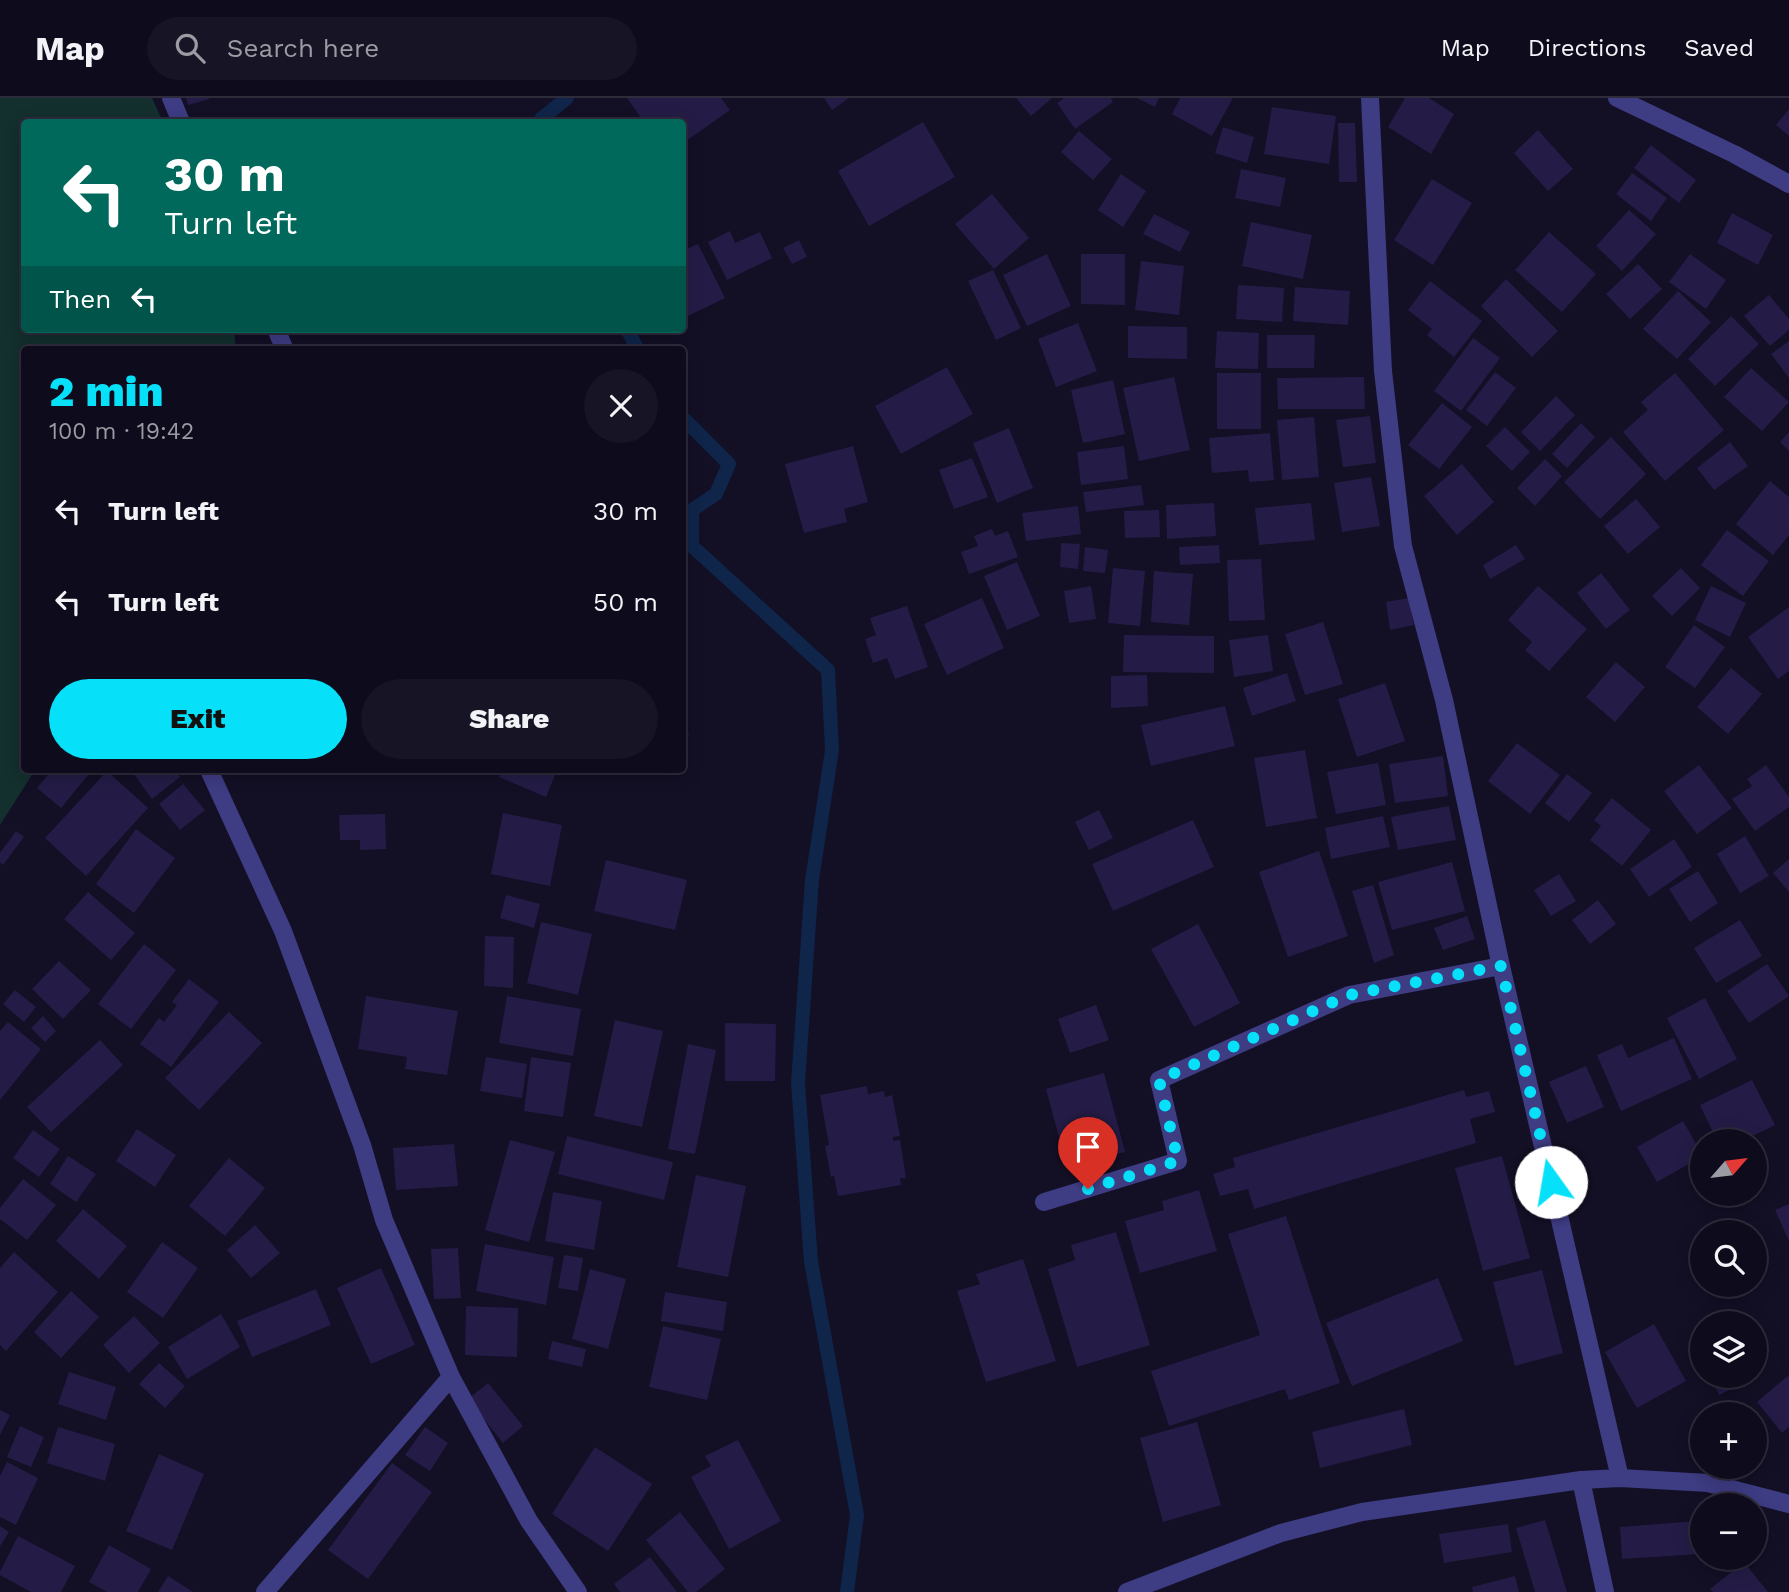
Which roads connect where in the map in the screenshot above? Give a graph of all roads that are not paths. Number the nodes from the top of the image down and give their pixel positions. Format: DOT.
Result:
graph roads {
  1 [pos="171,98"];
  2 [pos="1370,98"];
  3 [pos="1616,98"];
  4 [pos="180,119"];
  5 [pos="1789,184"];
  6 [pos="210,773"];
  7 [pos="1501,966"];
  8 [pos="1044,1202"];
  9 [pos="451,1377"];
  10 [pos="1620,1478"];
  11 [pos="1581,1480"];
  12 [pos="1782,1502"];
  13 [pos="1789,1513"];
  14 [pos="265,1592"];
  15 [pos="578,1592"];
  16 [pos="1127,1592"];
  17 [pos="1605,1592"];
  1 -- 4 [label="street"];
  2 -- 7 [label="street"];
  3 -- 5 [label="street"];
  6 -- 9 [label="street"];
  7 -- 8 [label="street"];
  7 -- 10 [label="street"];
  9 -- 14 [label="street"];
  9 -- 15 [label="street"];
  10 -- 11 [label="street"];
  10 -- 12 [label="street"];
  11 -- 16 [label="street"];
  11 -- 17 [label="street"];
  12 -- 13 [label="street"];
}
